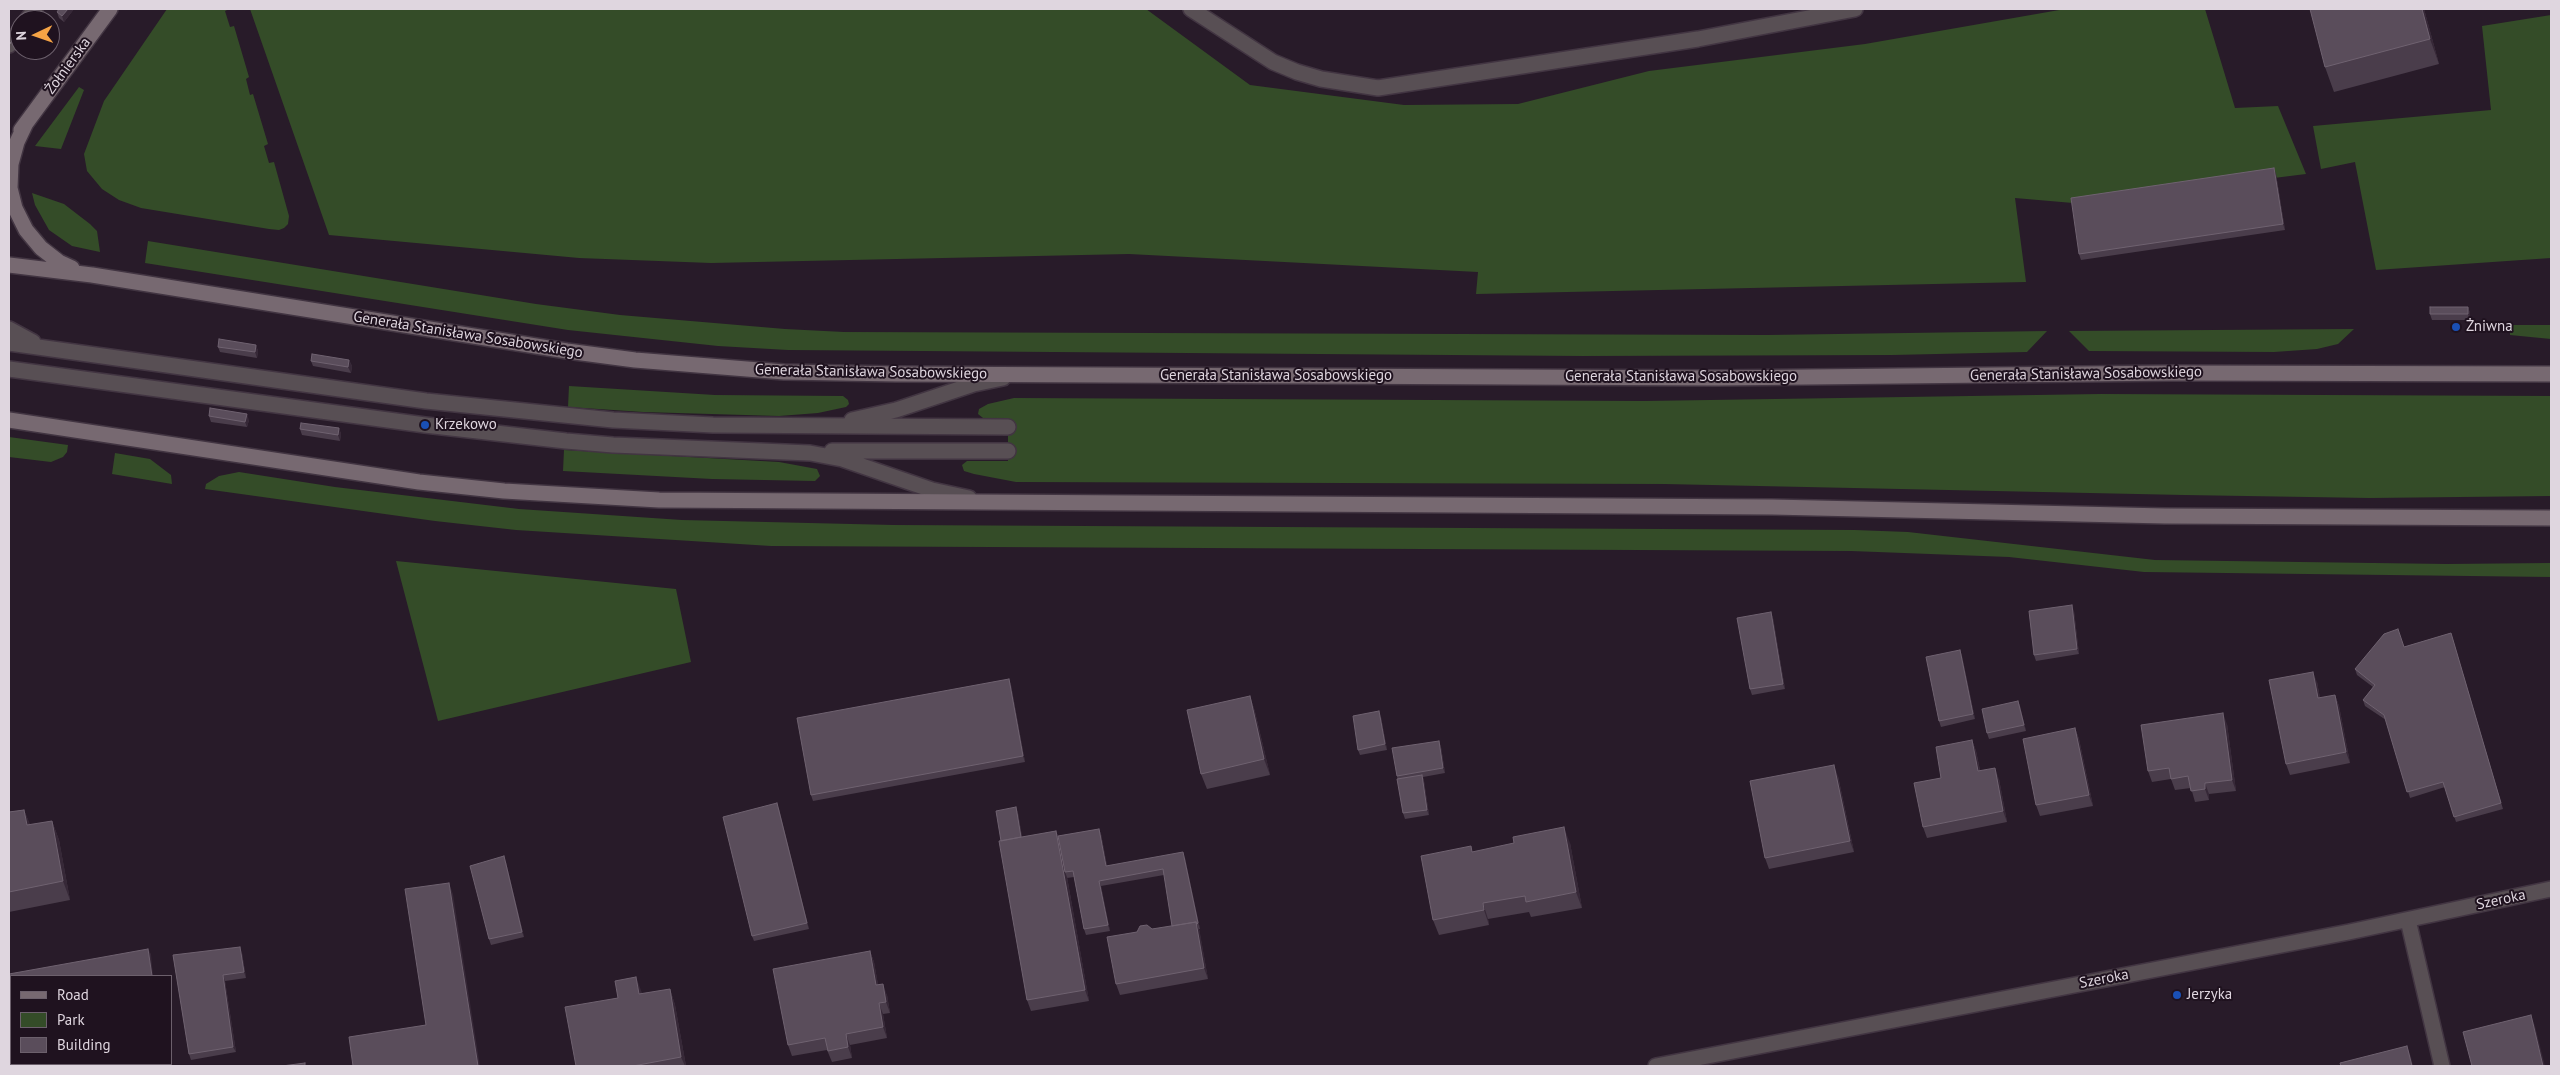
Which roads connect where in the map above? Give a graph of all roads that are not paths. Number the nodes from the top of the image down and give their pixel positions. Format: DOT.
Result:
graph roads {
  1 [pos="110,9"];
  2 [pos="1191,9"];
  3 [pos="1855,9"];
  4 [pos="26,123"];
  5 [pos="9,147"];
  6 [pos="9,265"];
  7 [pos="92,275"];
  8 [pos="9,330"];
  9 [pos="9,344"];
  10 [pos="83,354"];
  11 [pos="9,368"];
  12 [pos="2551,374"];
  13 [pos="1036,375"];
  14 [pos="9,420"];
  15 [pos="780,426"];
  16 [pos="1008,427"];
  17 [pos="766,450"];
  18 [pos="1008,452"];
  19 [pos="1022,503"];
  20 [pos="2551,518"];
  21 [pos="2551,889"];
  22 [pos="2408,920"];
  23 [pos="1656,1066"];
  24 [pos="2442,1066"];
  1 -- 4 [label="main road, Żołnierska"];
  2 -- 3 [label="street"];
  4 -- 5 [label="main road, Żołnierska"];
  4 -- 7 [label="main road, Żołnierska"];
  6 -- 7 [label="main road, Generała Stanisława Sosabowskiego"];
  7 -- 13 [label="main road, Generała Stanisława Sosabowskiego"];
  8 -- 10 [label="street"];
  9 -- 10 [label="street"];
  10 -- 15 [label="street"];
  11 -- 17 [label="street"];
  12 -- 13 [label="main road, Generała Stanisława Sosabowskiego"];
  13 -- 15 [label="street"];
  14 -- 19 [label="main road"];
  15 -- 16 [label="street"];
  17 -- 18 [label="street"];
  17 -- 19 [label="street"];
  19 -- 20 [label="main road"];
  21 -- 22 [label="street, Szeroka"];
  22 -- 23 [label="street, Szeroka"];
  22 -- 24 [label="street"];
}
